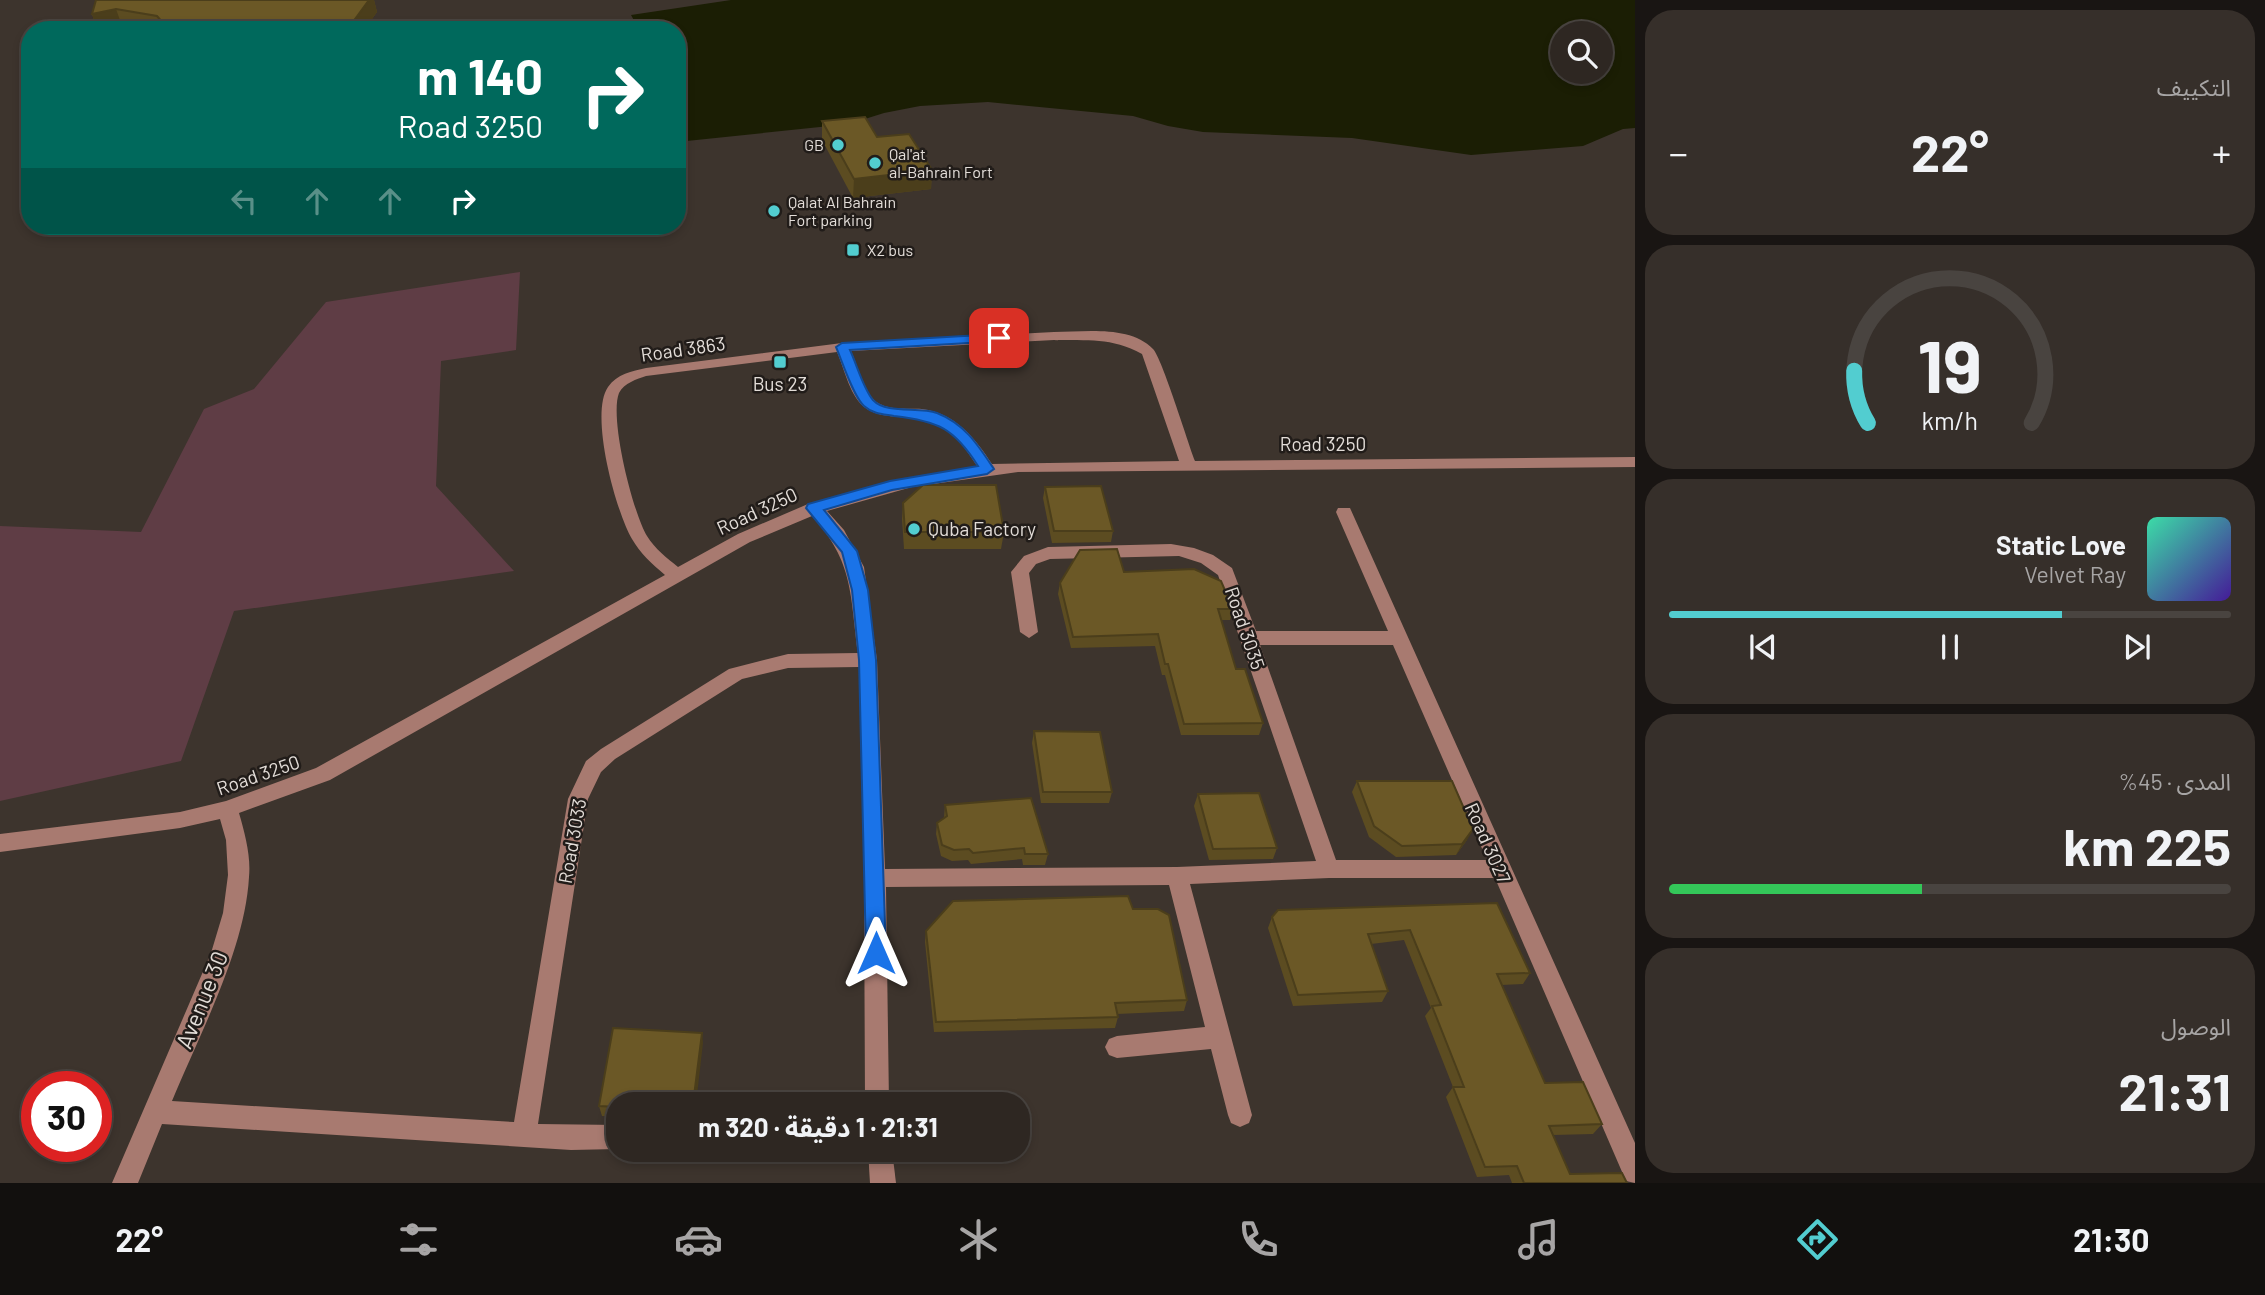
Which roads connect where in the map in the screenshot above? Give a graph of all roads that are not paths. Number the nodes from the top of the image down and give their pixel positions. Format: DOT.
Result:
graph roads {
  1 [pos="842,347"];
  2 [pos="1635,463"];
  3 [pos="1189,466"];
  4 [pos="987,469"];
  5 [pos="814,508"];
  6 [pos="1344,512"];
  7 [pos="677,575"];
  8 [pos="1029,632"];
  9 [pos="1248,638"];
  10 [pos="1398,638"];
  11 [pos="868,660"];
  12 [pos="228,809"];
  13 [pos="0,843"];
  14 [pos="1329,869"];
  15 [pos="1499,869"];
  16 [pos="1177,876"];
  17 [pos="875,878"];
  18 [pos="1217,1037"];
  19 [pos="1117,1046"];
  20 [pos="877,1092"];
  21 [pos="155,1112"];
  22 [pos="1240,1115"];
  23 [pos="524,1135"];
  24 [pos="606,1137"];
  25 [pos="881,1162"];
  26 [pos="1635,1172"];
  27 [pos="125,1183"];
  28 [pos="883,1183"];
  1 -- 3 [label="street, Road 3863"];
  1 -- 4 [label="street"];
  1 -- 7 [label="street, Road 3863"];
  2 -- 3 [label="street, Road 3250"];
  3 -- 4 [label="street, Road 3250"];
  4 -- 5 [label="street, Road 3250"];
  5 -- 7 [label="street, Road 3250"];
  5 -- 11 [label="street"];
  6 -- 10 [label="street, Road 3027"];
  7 -- 12 [label="street, Road 3250"];
  8 -- 9 [label="street, Road 3035"];
  9 -- 10 [label="street"];
  9 -- 14 [label="street, Road 3035"];
  10 -- 15 [label="street, Road 3027"];
  11 -- 17 [label="street"];
  11 -- 23 [label="street, Road 3033"];
  12 -- 13 [label="street, Road 3250"];
  12 -- 21 [label="street, Avenue 30"];
  14 -- 15 [label="street"];
  14 -- 16 [label="street"];
  15 -- 26 [label="street, Road 3027"];
  16 -- 17 [label="street"];
  16 -- 18 [label="street"];
  17 -- 20 [label="street"];
  18 -- 19 [label="street"];
  18 -- 22 [label="street"];
  21 -- 23 [label="street"];
  21 -- 27 [label="street, Avenue 30"];
  23 -- 24 [label="street"];
  25 -- 28 [label="street"];
}
